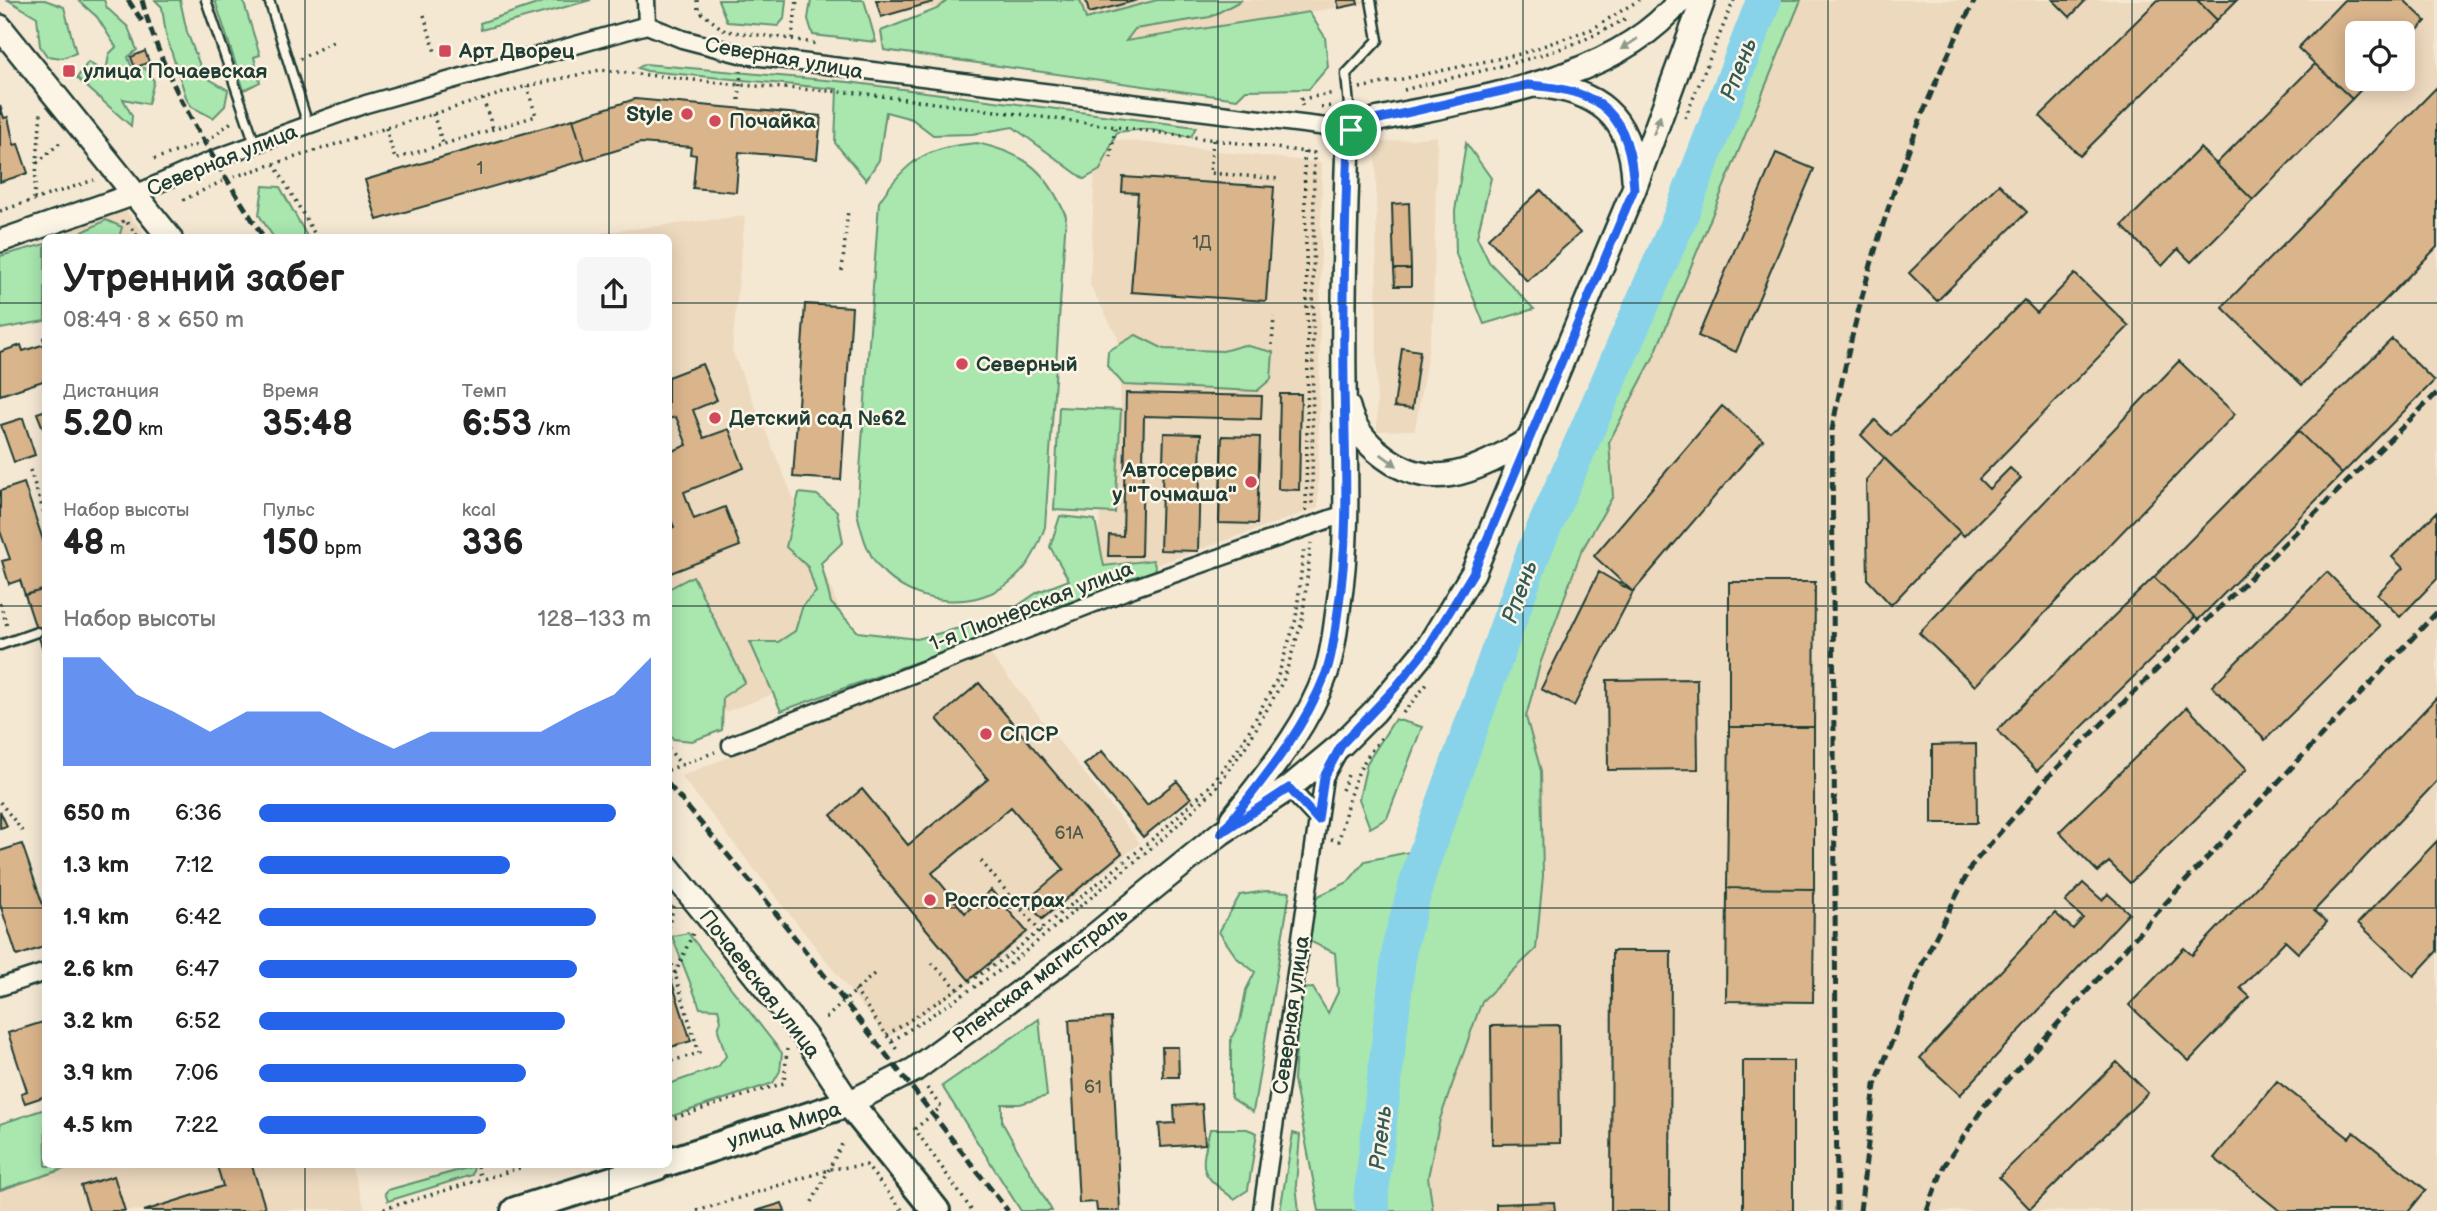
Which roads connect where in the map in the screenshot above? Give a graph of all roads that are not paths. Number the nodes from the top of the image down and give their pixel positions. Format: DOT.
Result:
graph roads {
  1 [pos="206,0"];
  2 [pos="269,0"];
  3 [pos="646,0"];
  4 [pos="1371,0"];
  5 [pos="1680,0"];
  6 [pos="1703,0"];
  7 [pos="647,25"];
  8 [pos="0,27"];
  9 [pos="1528,85"];
  10 [pos="308,125"];
  11 [pos="1351,130"];
  12 [pos="255,144"];
  13 [pos="1634,189"];
  14 [pos="135,194"];
  15 [pos="167,234"];
  16 [pos="0,241"];
  17 [pos="1344,383"];
  18 [pos="1529,440"];
  19 [pos="1348,513"];
  20 [pos="37,632"];
  21 [pos="0,645"];
  22 [pos="1342,744"];
  23 [pos="731,745"];
  24 [pos="1289,788"];
  25 [pos="1318,820"];
  26 [pos="1221,833"];
  27 [pos="672,872"];
  28 [pos="42,973"];
  29 [pos="0,987"];
  30 [pos="849,1103"];
  31 [pos="672,1161"];
  32 [pos="651,1168"];
  33 [pos="515,1211"];
  34 [pos="936,1211"];
  35 [pos="1262,1211"];
  1 -- 12 [label="lane"];
  2 -- 10 [label="lane"];
  3 -- 7 [label="street"];
  4 -- 11 [label="lane"];
  5 -- 9 [label="main road, Рпенская магистраль, one-way"];
  13 -- 6 [label="main road, Рпенская магистраль, one-way"];
  7 -- 10 [label="street, Северная улица"];
  7 -- 11 [label="street, Северная улица"];
  8 -- 14 [label="main road"];
  9 -- 11 [label="main road, Рпенская магистраль"];
  9 -- 13 [label="main road, Рпенская магистраль"];
  10 -- 12 [label="street, Северная улица"];
  11 -- 17 [label="main road, Рпенская магистраль"];
  12 -- 14 [label="street, Северная улица"];
  13 -- 18 [label="main road, Рпенская магистраль"];
  14 -- 15 [label="main road"];
  14 -- 16 [label="street, Северная улица"];
  17 -- 18 [label="main road, Рпенская магистраль, one-way"];
  17 -- 19 [label="main road, Рпенская магистраль"];
  18 -- 22 [label="main road, Рпенская магистраль"];
  19 -- 23 [label="street, 1-я Пионерская улица"];
  19 -- 26 [label="main road, Рпенская магистраль"];
  20 -- 21 [label="lane"];
  22 -- 24 [label="main road, Рпенская магистраль"];
  22 -- 25 [label="street, Северная улица"];
  24 -- 25 [label="street"];
  24 -- 26 [label="main road, Рпенская магистраль"];
  25 -- 35 [label="street, Северная улица"];
  26 -- 30 [label="main road, Рпенская магистраль"];
  27 -- 30 [label="main road, Почаевская улица"];
  28 -- 29 [label="street"];
  30 -- 31 [label="main road, улица Мира"];
  30 -- 34 [label="main road, улица Мира"];
  32 -- 33 [label="main road"];
}
